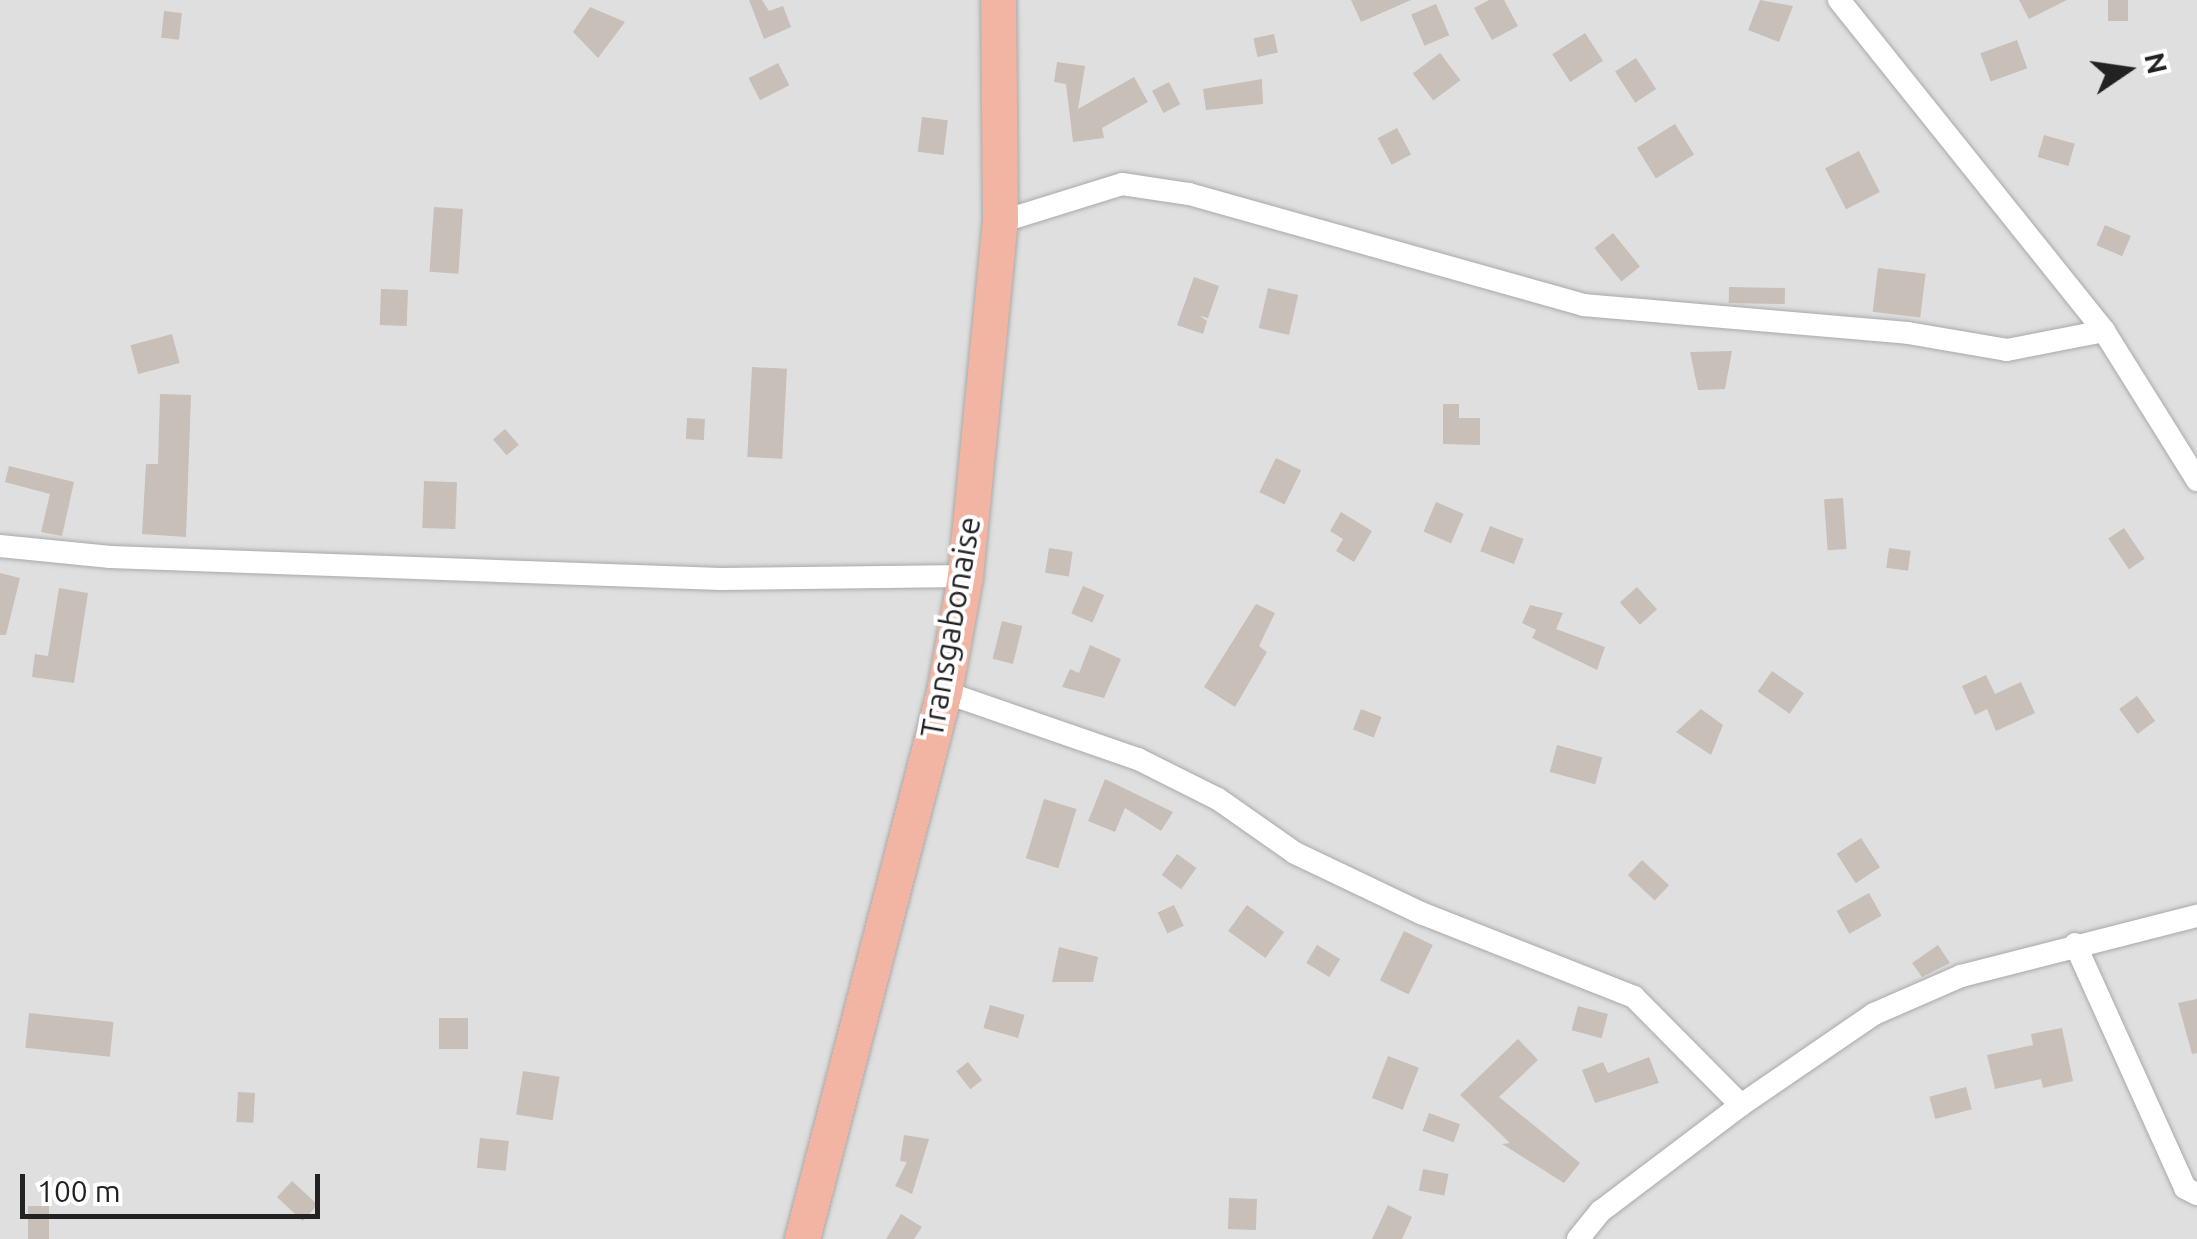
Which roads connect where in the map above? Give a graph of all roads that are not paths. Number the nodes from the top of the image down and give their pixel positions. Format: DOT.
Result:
graph roads {
  1 [pos="998,0"];
  2 [pos="1838,0"];
  3 [pos="1000,222"];
  4 [pos="2104,331"];
  5 [pos="2197,480"];
  6 [pos="0,546"];
  7 [pos="965,576"];
  8 [pos="944,692"];
  9 [pos="2197,916"];
  10 [pos="2075,944"];
  11 [pos="1741,1105"];
  12 [pos="2197,1194"];
  13 [pos="802,1239"];
  14 [pos="1578,1239"];
  1 -- 3 [label="highway, Transgabonaise"];
  2 -- 4 [label="street"];
  3 -- 4 [label="street"];
  3 -- 7 [label="highway, Transgabonaise"];
  4 -- 5 [label="street"];
  6 -- 7 [label="street"];
  7 -- 8 [label="highway, Transgabonaise"];
  8 -- 11 [label="street"];
  8 -- 13 [label="highway, Transgabonaise"];
  9 -- 10 [label="street"];
  10 -- 11 [label="street"];
  10 -- 12 [label="street"];
  11 -- 14 [label="street"];
}
